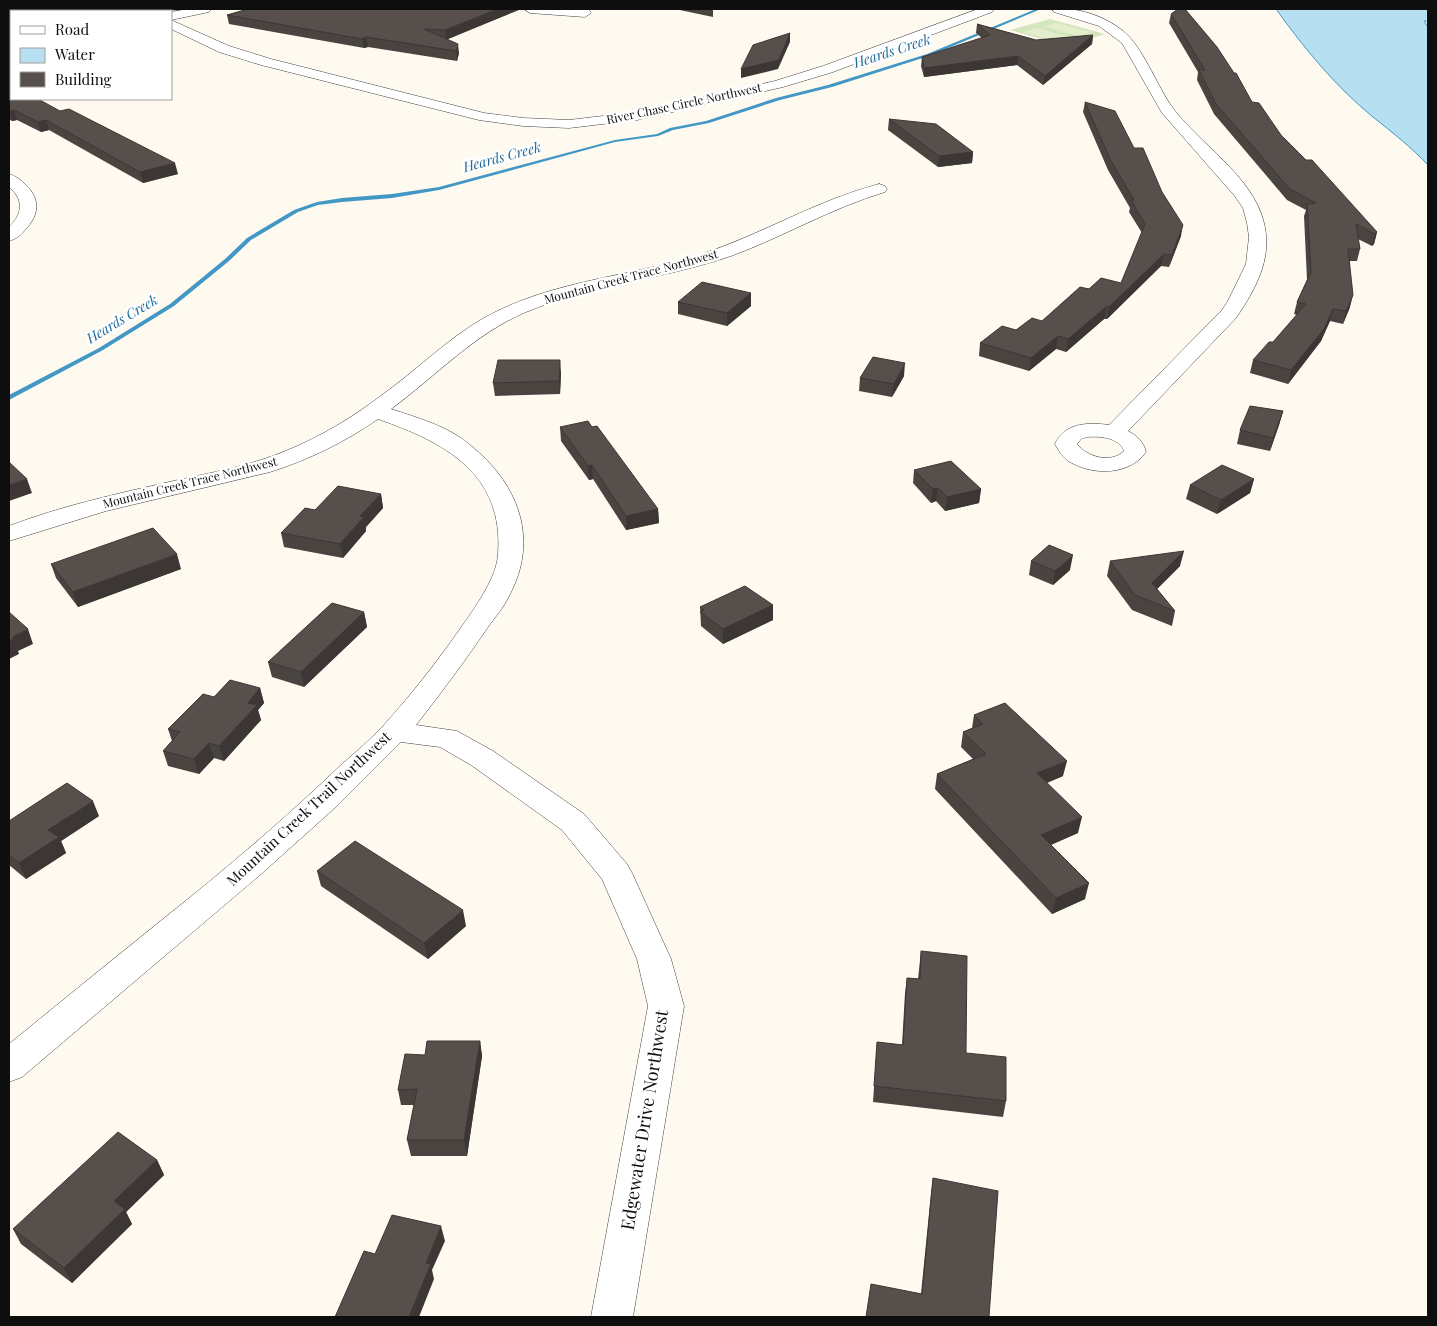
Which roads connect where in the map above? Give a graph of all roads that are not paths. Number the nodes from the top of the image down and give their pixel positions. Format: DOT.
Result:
graph roads {
  1 [pos="205,9"];
  2 [pos="530,9"];
  3 [pos="988,9"];
  4 [pos="1058,9"];
  5 [pos="585,13"];
  6 [pos="172,16"];
  7 [pos="172,24"];
  8 [pos="9,179"];
  9 [pos="879,189"];
  10 [pos="9,236"];
  11 [pos="376,411"];
  12 [pos="1114,432"];
  13 [pos="9,534"];
  14 [pos="394,732"];
  15 [pos="9,1066"];
  16 [pos="612,1317"];
  1 -- 6 [label="street"];
  2 -- 5 [label="street"];
  3 -- 7 [label="street, River Chase Circle Northwest"];
  4 -- 12 [label="street"];
  8 -- 10 [label="street"];
  9 -- 11 [label="street, Mountain Creek Trace Northwest"];
  11 -- 13 [label="street, Mountain Creek Trace Northwest"];
  11 -- 14 [label="street, Mountain Creek Trail Northwest"];
  14 -- 15 [label="street, Mountain Creek Trail Northwest"];
  14 -- 16 [label="street, Edgewater Drive Northwest"];
}
